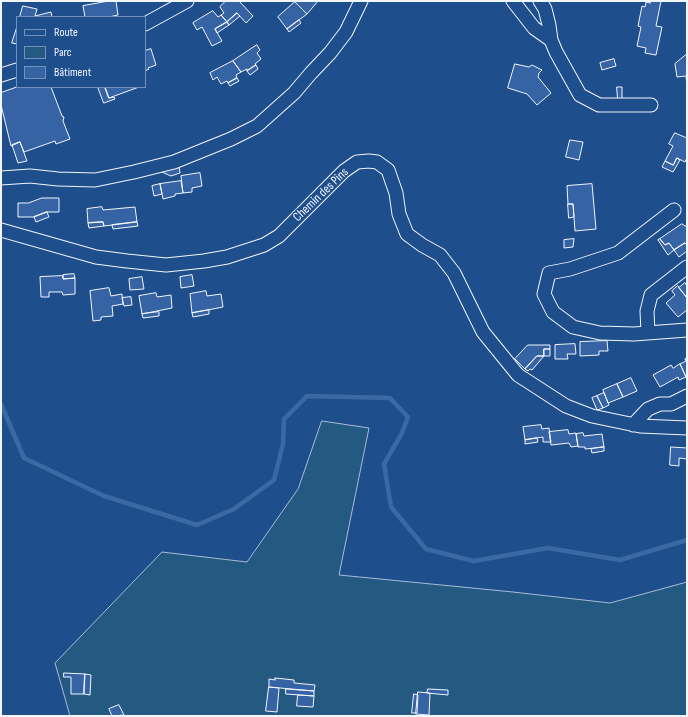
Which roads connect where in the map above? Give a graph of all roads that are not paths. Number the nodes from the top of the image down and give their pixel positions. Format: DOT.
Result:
graph roads {
  1 [pos="187,1"];
  2 [pos="361,1"];
  3 [pos="513,1"];
  4 [pos="540,1"];
  5 [pos="146,23"];
  6 [pos="551,40"];
  7 [pos="16,70"];
  8 [pos="1,75"];
  9 [pos="651,105"];
  10 [pos="1,178"];
  11 [pos="674,210"];
  12 [pos="1,230"];
  13 [pos="687,267"];
  14 [pos="687,330"];
  15 [pos="648,333"];
  16 [pos="687,396"];
  17 [pos="633,425"];
  18 [pos="687,428"];
  1 -- 5 [label="street"];
  2 -- 10 [label="street"];
  3 -- 6 [label="street"];
  4 -- 6 [label="street"];
  6 -- 9 [label="street"];
  7 -- 8 [label="street"];
  11 -- 15 [label="street"];
  12 -- 17 [label="street, Chemin des Pins"];
  13 -- 15 [label="street"];
  14 -- 15 [label="street"];
  16 -- 17 [label="street"];
  17 -- 18 [label="street, Chemin des Pins"];
}
